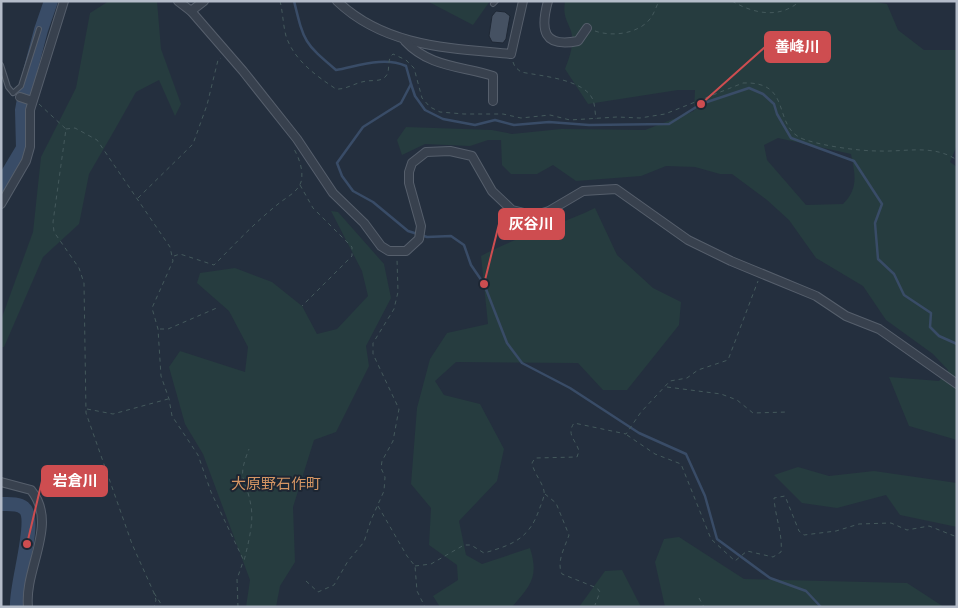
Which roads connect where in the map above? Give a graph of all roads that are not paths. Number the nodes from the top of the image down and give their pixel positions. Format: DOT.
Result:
graph roads {
  1 [pos="64,1"];
  2 [pos="178,1"];
  3 [pos="204,1"];
  4 [pos="337,1"];
  5 [pos="548,1"];
  6 [pos="522,2"];
  7 [pos="191,10"];
  8 [pos="587,28"];
  9 [pos="38,29"];
  10 [pos="404,40"];
  11 [pos="1,65"];
  12 [pos="16,95"];
  13 [pos="30,100"];
  14 [pos="493,101"];
  15 [pos="1,204"];
  16 [pos="957,384"];
  17 [pos="1,482"];
  18 [pos="28,607"];
  1 -- 13 [label="street"];
  2 -- 7 [label="street"];
  3 -- 7 [label="street"];
  4 -- 10 [label="street"];
  5 -- 8 [label="street"];
  6 -- 10 [label="street"];
  7 -- 16 [label="street"];
  9 -- 12 [label="lane"];
  10 -- 14 [label="street"];
  11 -- 12 [label="lane"];
  12 -- 13 [label="street"];
  13 -- 15 [label="street"];
  17 -- 18 [label="street"];
}
